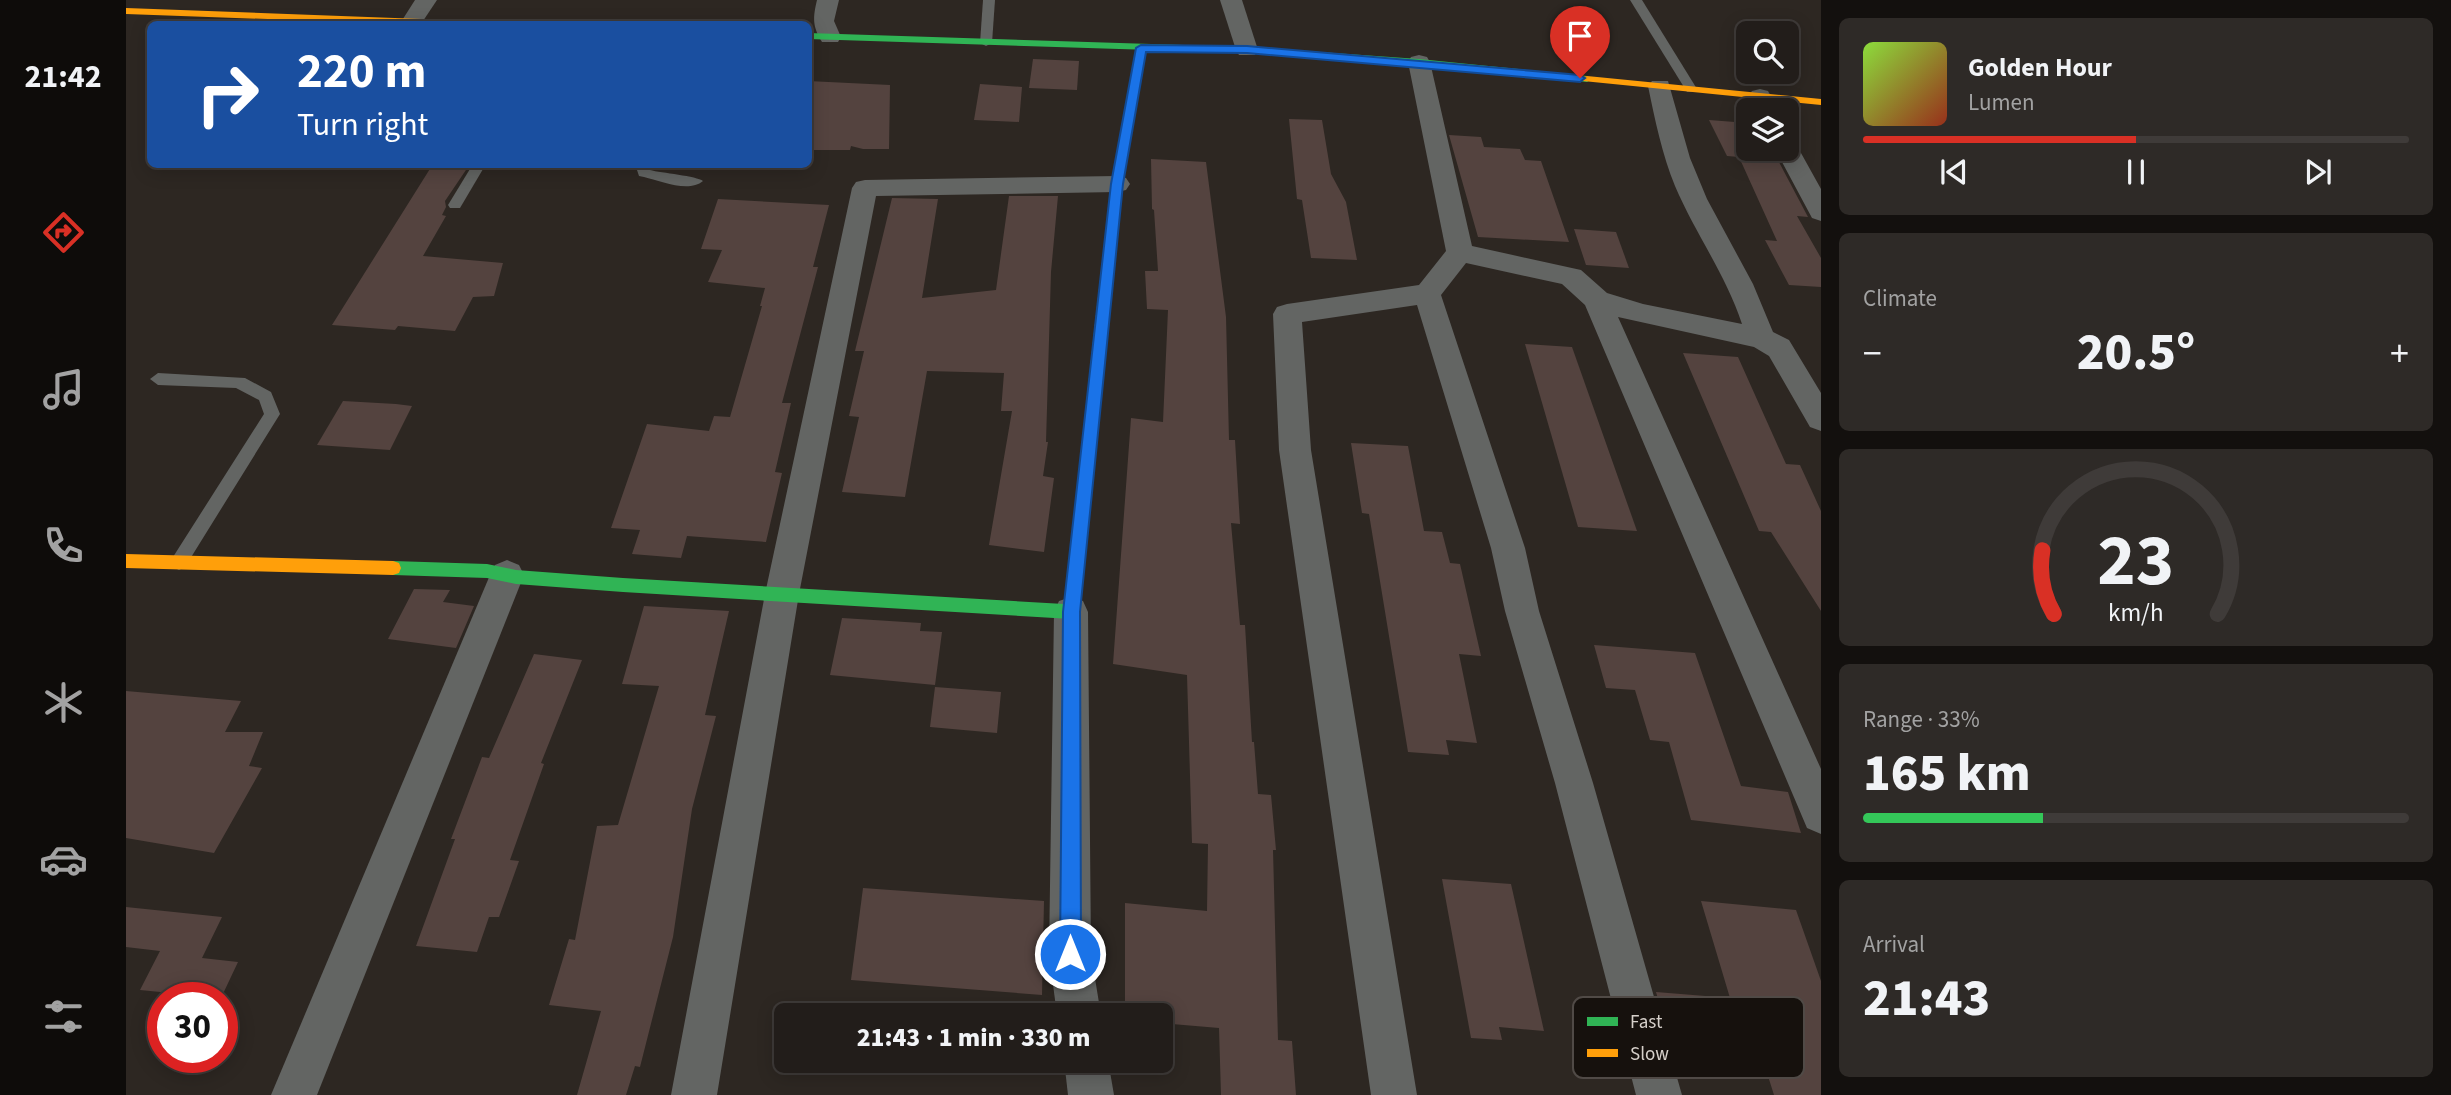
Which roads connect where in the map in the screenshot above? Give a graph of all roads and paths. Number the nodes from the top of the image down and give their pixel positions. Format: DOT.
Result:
graph roads {
  1 [pos="426,0"];
  2 [pos="828,0"];
  3 [pos="989,0"];
  4 [pos="1231,0"];
  5 [pos="1636,0"];
  6 [pos="126,11"];
  7 [pos="386,21"];
  8 [pos="413,21"];
  9 [pos="819,36"];
  10 [pos="986,43"];
  11 [pos="1141,48"];
  12 [pos="1247,50"];
  13 [pos="1419,62"];
  14 [pos="1660,86"];
  15 [pos="1691,89"];
  16 [pos="1738,98"];
  17 [pos="1799,102"];
  18 [pos="1821,102"];
  19 [pos="1793,161"];
  20 [pos="478,168"];
  21 [pos="643,168"];
  22 [pos="696,181"];
  23 [pos="1117,184"];
  24 [pos="455,205"];
  25 [pos="1821,212"];
  26 [pos="1460,252"];
  27 [pos="1427,294"];
  28 [pos="1597,300"];
  29 [pos="1761,338"];
  30 [pos="158,379"];
  31 [pos="1821,419"];
  32 [pos="126,561"];
  33 [pos="179,562"];
  34 [pos="507,575"];
  35 [pos="782,594"];
  36 [pos="1071,612"];
  37 [pos="1821,814"];
  38 [pos="1632,997"];
  39 [pos="1077,1003"];
  40 [pos="1088,1073"];
  41 [pos="1654,1078"];
  42 [pos="294,1095"];
  43 [pos="694,1095"];
  44 [pos="1091,1095"];
  45 [pos="1394,1095"];
  46 [pos="1659,1095"];
  1 -- 8 [label="street"];
  2 -- 9 [label="street"];
  3 -- 10 [label="lane"];
  4 -- 12 [label="street"];
  5 -- 15 [label="lane"];
  6 -- 7 [label="street"];
  9 -- 10 [label="street"];
  10 -- 11 [label="street"];
  11 -- 12 [label="street"];
  11 -- 23 [label="street"];
  12 -- 13 [label="street"];
  13 -- 14 [label="street"];
  13 -- 26 [label="street"];
  14 -- 15 [label="street"];
  14 -- 29 [label="street"];
  15 -- 16 [label="street"];
  17 -- 18 [label="street"];
  19 -- 25 [label="street"];
  20 -- 24 [label="lane"];
  21 -- 22 [label="lane"];
  23 -- 35 [label="street"];
  23 -- 36 [label="street"];
  26 -- 27 [label="street"];
  26 -- 28 [label="street"];
  27 -- 38 [label="street"];
  27 -- 45 [label="street"];
  28 -- 29 [label="street"];
  28 -- 37 [label="street"];
  29 -- 31 [label="street"];
  30 -- 33 [label="lane"];
  32 -- 33 [label="street"];
  33 -- 34 [label="street"];
  34 -- 35 [label="street"];
  34 -- 42 [label="street"];
  35 -- 36 [label="street"];
  35 -- 43 [label="street"];
  36 -- 39 [label="street"];
  40 -- 44 [label="street"];
  41 -- 46 [label="street"];
}
